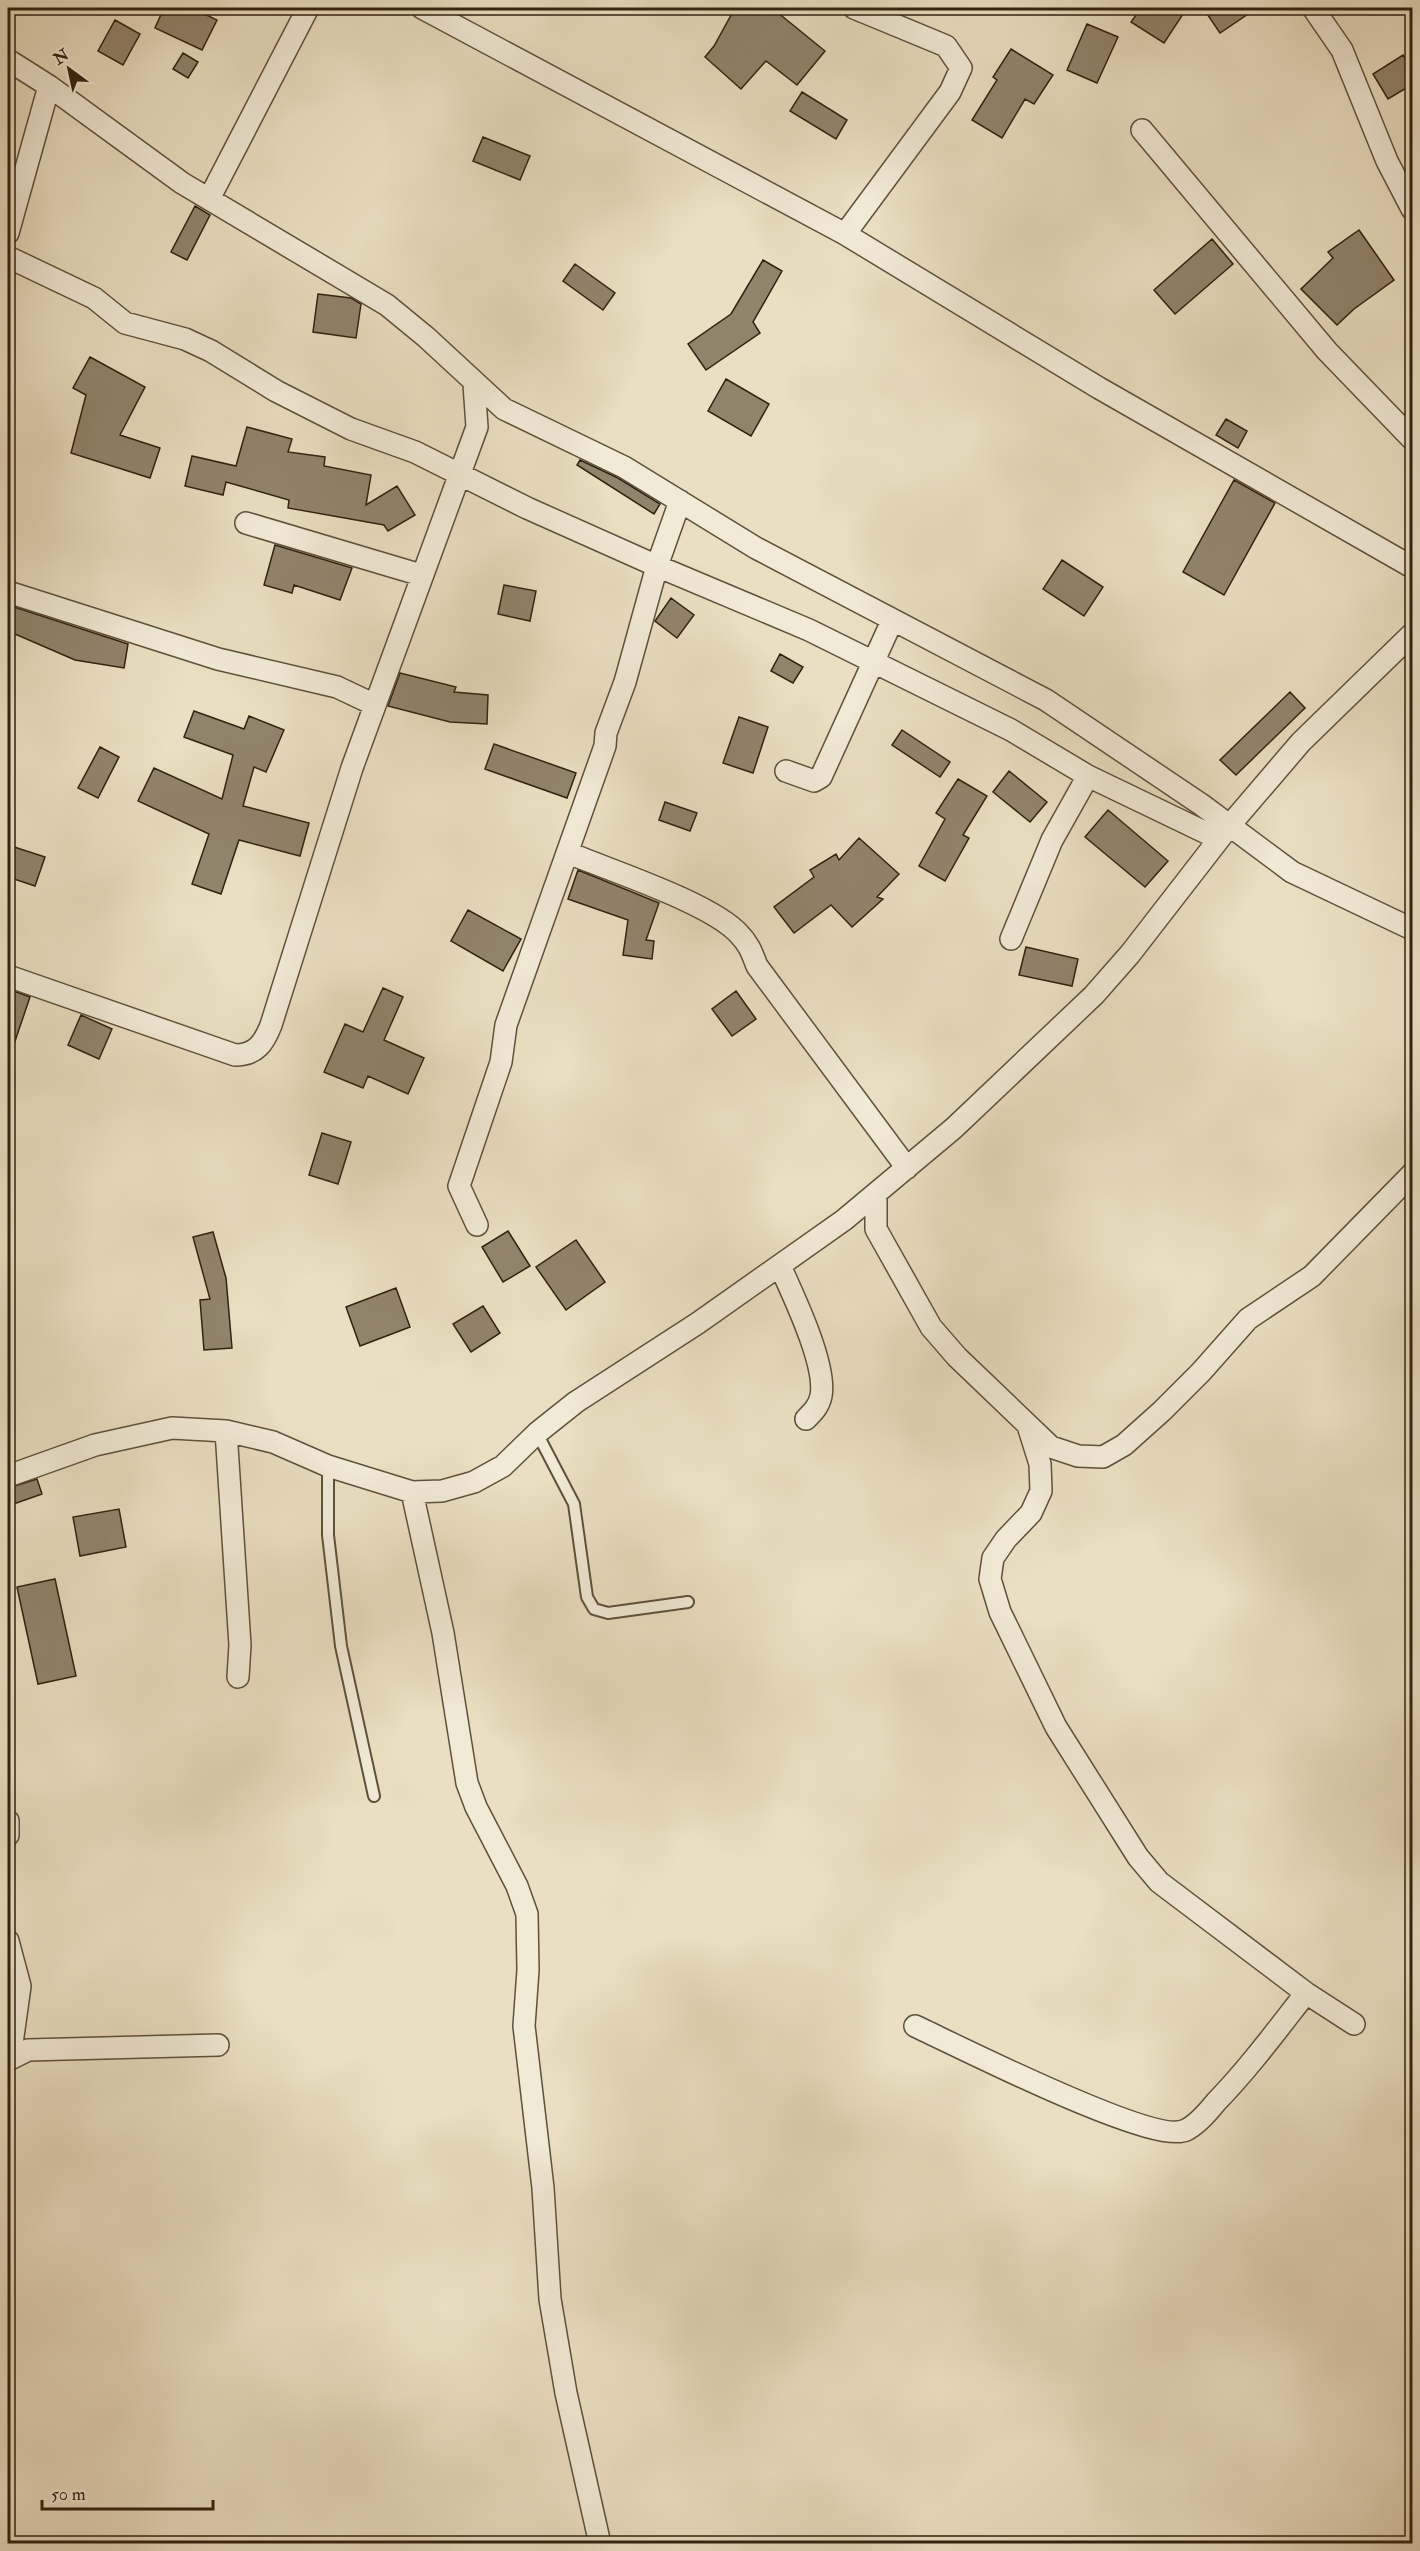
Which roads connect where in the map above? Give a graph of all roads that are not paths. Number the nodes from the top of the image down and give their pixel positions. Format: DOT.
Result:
graph roads {
  1 [pos="308,8"];
  2 [pos="422,8"];
  3 [pos="854,8"];
  4 [pos="1313,8"];
  5 [pos="8,60"];
  6 [pos="48,86"];
  7 [pos="1142,130"];
  8 [pos="208,199"];
  9 [pos="1413,208"];
  10 [pos="8,233"];
  11 [pos="845,234"];
  12 [pos="8,257"];
  13 [pos="474,384"];
  14 [pos="504,409"];
  15 [pos="477,427"];
  16 [pos="1413,439"];
  17 [pos="460,472"];
  18 [pos="681,501"];
  19 [pos="246,524"];
  20 [pos="657,567"];
  21 [pos="1413,567"];
  22 [pos="421,575"];
  23 [pos="8,592"];
  24 [pos="892,621"];
  25 [pos="1413,634"];
  26 [pos="874,662"];
  27 [pos="375,705"];
  28 [pos="786,771"];
  29 [pos="1088,776"];
  30 [pos="1225,832"];
  31 [pos="569,853"];
  32 [pos="1413,929"];
  33 [pos="1011,939"];
  34 [pos="8,976"];
  35 [pos="907,1168"];
  36 [pos="1413,1174"];
  37 [pos="876,1196"];
  38 [pos="844,1221"];
  39 [pos="477,1225"];
  40 [pos="876,1228"];
  41 [pos="780,1266"];
  42 [pos="806,1419"];
  43 [pos="1028,1428"];
  44 [pos="225,1431"];
  45 [pos="537,1433"];
  46 [pos="328,1466"];
  47 [pos="8,1476"];
  48 [pos="412,1492"];
  49 [pos="688,1602"];
  50 [pos="238,1677"];
  51 [pos="374,1796"];
  52 [pos="8,1821"];
  53 [pos="8,1835"];
  54 [pos="8,1941"];
  55 [pos="1306,1993"];
  56 [pos="1354,2024"];
  57 [pos="915,2026"];
  58 [pos="218,2045"];
  59 [pos="9,2059"];
  60 [pos="600,2544"];
  1 -- 8 [label="street"];
  2 -- 11 [label="street"];
  3 -- 11 [label="street"];
  4 -- 9 [label="street"];
  5 -- 6 [label="street"];
  6 -- 8 [label="street"];
  6 -- 10 [label="street"];
  7 -- 16 [label="street"];
  8 -- 13 [label="street"];
  11 -- 21 [label="street"];
  12 -- 17 [label="street"];
  13 -- 14 [label="street"];
  13 -- 15 [label="street"];
  14 -- 15 [label="street"];
  14 -- 18 [label="street"];
  15 -- 17 [label="street"];
  17 -- 20 [label="street"];
  17 -- 22 [label="street"];
  18 -- 20 [label="street"];
  18 -- 24 [label="street"];
  19 -- 22 [label="street"];
  20 -- 26 [label="street"];
  20 -- 31 [label="street"];
  22 -- 27 [label="street"];
  23 -- 27 [label="street"];
  24 -- 26 [label="street"];
  24 -- 30 [label="street"];
  25 -- 30 [label="street"];
  26 -- 28 [label="street"];
  26 -- 29 [label="street"];
  27 -- 34 [label="street"];
  29 -- 30 [label="street"];
  29 -- 33 [label="street"];
  30 -- 32 [label="street"];
  30 -- 35 [label="street"];
  31 -- 35 [label="street"];
  31 -- 39 [label="street"];
  35 -- 37 [label="street"];
  36 -- 43 [label="street"];
  37 -- 38 [label="street"];
  37 -- 40 [label="street"];
  38 -- 40 [label="street"];
  38 -- 41 [label="street"];
  40 -- 43 [label="street"];
  41 -- 42 [label="street"];
  41 -- 45 [label="street"];
  43 -- 55 [label="street"];
  44 -- 46 [label="street"];
  44 -- 47 [label="street"];
  44 -- 50 [label="street"];
  45 -- 48 [label="street"];
  45 -- 49 [label="lane"];
  46 -- 48 [label="street"];
  46 -- 51 [label="lane"];
  48 -- 60 [label="street"];
  52 -- 53 [label="street"];
  54 -- 59 [label="street"];
  55 -- 56 [label="street"];
  55 -- 57 [label="street"];
  58 -- 59 [label="street"];
}
